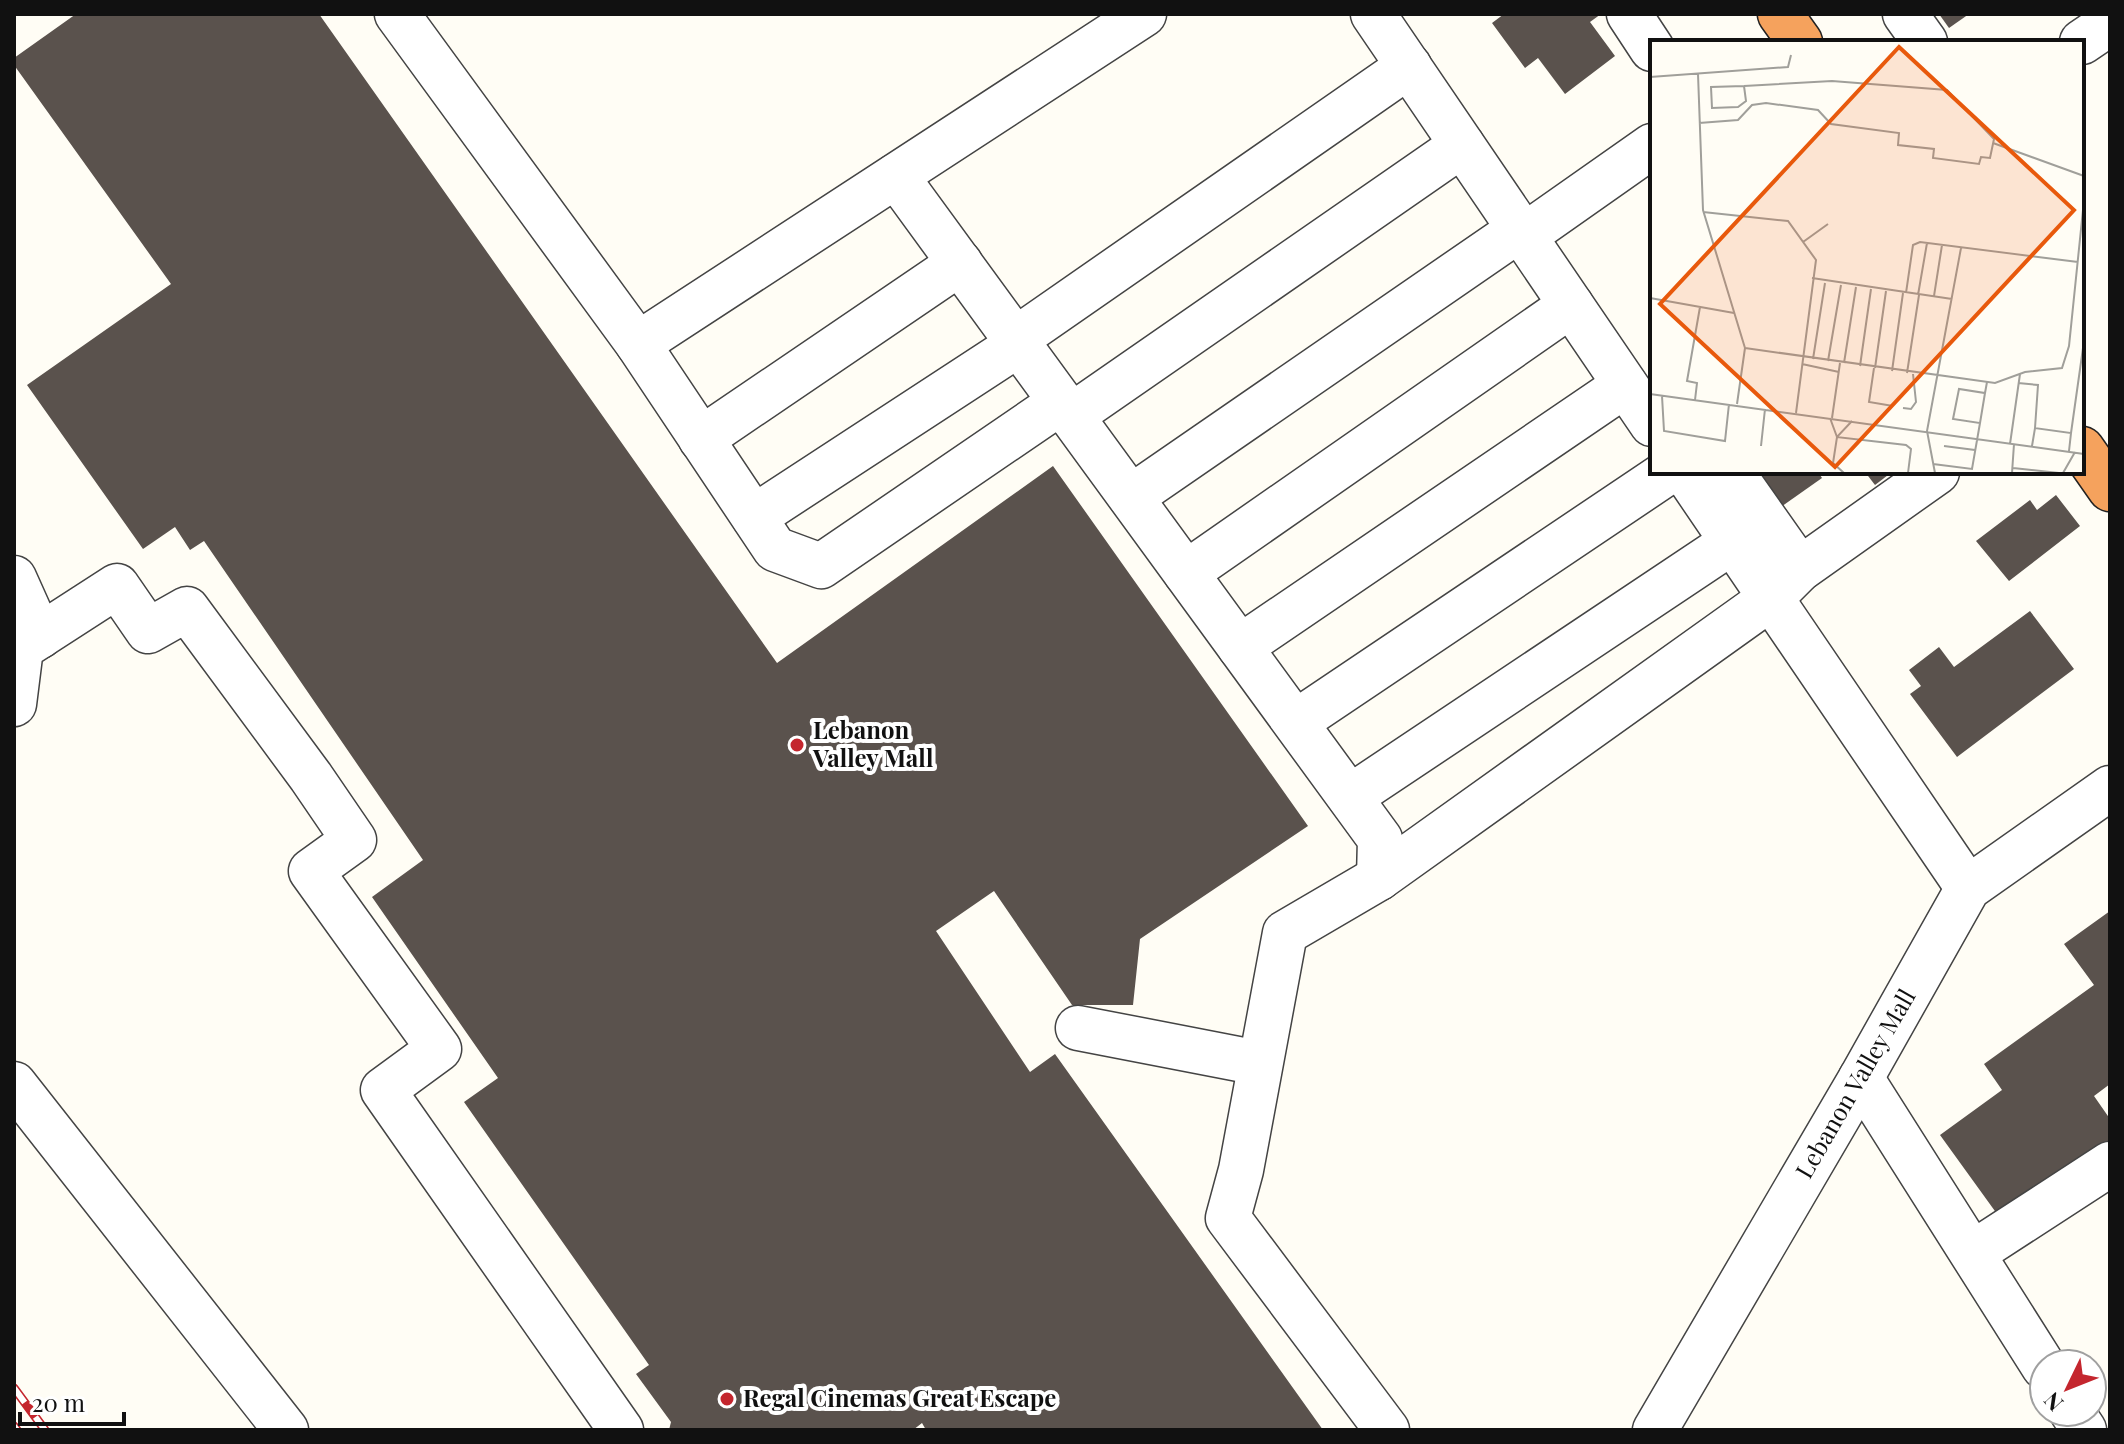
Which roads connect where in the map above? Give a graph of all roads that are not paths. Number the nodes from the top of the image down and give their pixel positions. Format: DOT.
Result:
graph roads {
  1 [pos="397,14"];
  2 [pos="1144,14"];
  3 [pos="1629,14"];
  4 [pos="1780,14"];
  5 [pos="1905,14"];
  6 [pos="2110,23"];
  7 [pos="1393,32"];
  8 [pos="1799,40"];
  9 [pos="1924,40"];
  10 [pos="2084,41"];
  11 [pos="1650,46"];
  12 [pos="1462,145"];
  13 [pos="1650,147"];
  14 [pos="896,176"];
  15 [pos="1522,233"];
  16 [pos="960,263"];
  17 [pos="1571,305"];
  18 [pos="1017,342"];
  19 [pos="638,344"];
  20 [pos="1642,402"];
  21 [pos="1066,409"];
  22 [pos="701,439"];
  23 [pos="2084,452"];
  24 [pos="1665,474"];
  25 [pos="1686,474"];
  26 [pos="1736,474"];
  27 [pos="1934,474"];
  28 [pos="2110,489"];
  29 [pos="1131,497"];
  30 [pos="754,517"];
  31 [pos="1732,542"];
  32 [pos="1186,573"];
  33 [pos="14,578"];
  34 [pos="1786,583"];
  35 [pos="40,636"];
  36 [pos="1240,647"];
  37 [pos="14,704"];
  38 [pos="1296,722"];
  39 [pos="2110,788"];
  40 [pos="1350,797"];
  41 [pos="1379,878"];
  42 [pos="1968,888"];
  43 [pos="1078,1028"];
  44 [pos="1259,1063"];
  45 [pos="1861,1078"];
  46 [pos="14,1084"];
  47 [pos="2110,1164"];
  48 [pos="1973,1253"];
  49 [pos="2032,1348"];
  50 [pos="286,1430"];
  51 [pos="621,1430"];
  52 [pos="1387,1430"];
  53 [pos="1655,1430"];
  1 -- 19 [label="lane"];
  2 -- 14 [label="lane"];
  3 -- 11 [label="lane"];
  4 -- 8 [label="highway"];
  5 -- 9 [label="lane"];
  6 -- 10 [label="lane"];
  7 -- 12 [label="lane"];
  7 -- 18 [label="lane"];
  12 -- 15 [label="lane"];
  12 -- 21 [label="lane"];
  13 -- 15 [label="lane"];
  14 -- 16 [label="lane"];
  14 -- 19 [label="lane"];
  15 -- 17 [label="lane"];
  15 -- 29 [label="lane"];
  16 -- 18 [label="lane"];
  16 -- 22 [label="lane"];
  17 -- 20 [label="lane"];
  17 -- 32 [label="lane"];
  18 -- 21 [label="lane"];
  18 -- 30 [label="lane"];
  19 -- 22 [label="lane"];
  20 -- 36 [label="lane"];
  21 -- 29 [label="lane"];
  21 -- 30 [label="lane"];
  22 -- 30 [label="lane"];
  23 -- 28 [label="highway"];
  24 -- 38 [label="lane"];
  25 -- 31 [label="lane"];
  26 -- 34 [label="lane"];
  27 -- 34 [label="lane"];
  29 -- 32 [label="lane"];
  31 -- 34 [label="lane"];
  31 -- 40 [label="lane"];
  32 -- 36 [label="lane"];
  33 -- 35 [label="lane"];
  34 -- 41 [label="lane"];
  34 -- 42 [label="lane"];
  35 -- 37 [label="lane"];
  35 -- 51 [label="lane"];
  36 -- 38 [label="lane"];
  38 -- 40 [label="lane"];
  39 -- 42 [label="lane, Lebanon Valley Mall"];
  40 -- 41 [label="lane"];
  41 -- 44 [label="lane"];
  42 -- 45 [label="lane, Lebanon Valley Mall"];
  43 -- 44 [label="lane"];
  44 -- 52 [label="lane"];
  45 -- 48 [label="lane"];
  45 -- 53 [label="lane, Lebanon Valley Mall"];
  46 -- 50 [label="lane"];
  47 -- 48 [label="lane"];
  48 -- 49 [label="lane"];
}
